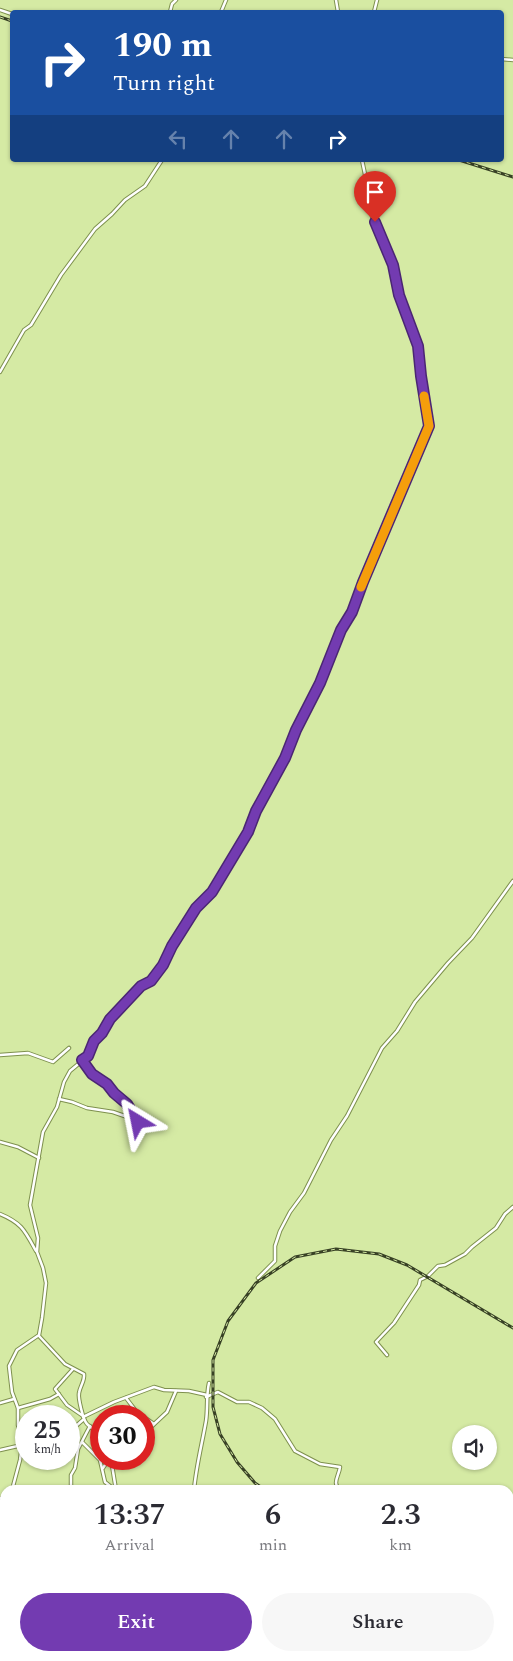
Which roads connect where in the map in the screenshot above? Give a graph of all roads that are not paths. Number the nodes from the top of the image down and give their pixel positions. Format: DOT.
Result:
graph roads {
  1 [pos="161,162"];
  2 [pos="362,162"];
  3 [pos="0,372"];
  4 [pos="513,881"];
  5 [pos="69,1048"];
  6 [pos="0,1055"];
  7 [pos="82,1060"];
  8 [pos="59,1099"];
  9 [pos="0,1142"];
  10 [pos="39,1158"];
  11 [pos="513,1207"];
  12 [pos="1,1216"];
  13 [pos="37,1252"];
  14 [pos="258,1278"];
  15 [pos="38,1336"];
  16 [pos="387,1355"];
  17 [pos="73,1368"];
  18 [pos="210,1383"];
  19 [pos="176,1391"];
  20 [pos="59,1394"];
  21 [pos="207,1396"];
  22 [pos="126,1398"];
  23 [pos="14,1399"];
  24 [pos="0,1403"];
  25 [pos="17,1405"];
  26 [pos="28,1405"];
  27 [pos="132,1405"];
  28 [pos="83,1417"];
  29 [pos="80,1420"];
  30 [pos="155,1423"];
  31 [pos="90,1426"];
  32 [pos="82,1442"];
  33 [pos="15,1446"];
  34 [pos="0,1450"];
  35 [pos="90,1450"];
  36 [pos="18,1470"];
  37 [pos="102,1470"];
  38 [pos="112,1470"];
  39 [pos="13,1485"];
  40 [pos="71,1485"];
  41 [pos="109,1485"];
  42 [pos="114,1485"];
  43 [pos="195,1485"];
  44 [pos="335,1485"];
  1 -- 3 [label="street"];
  2 -- 7 [label="street"];
  4 -- 14 [label="street"];
  5 -- 6 [label="street"];
  7 -- 8 [label="street"];
  7 -- 8 [label="street"];
  8 -- 10 [label="street"];
  9 -- 10 [label="street"];
  10 -- 13 [label="street"];
  11 -- 16 [label="street"];
  12 -- 13 [label="street"];
  13 -- 15 [label="street"];
  15 -- 17 [label="street"];
  15 -- 23 [label="street"];
  17 -- 20 [label="street"];
  17 -- 28 [label="street"];
  18 -- 21 [label="street"];
  19 -- 21 [label="street"];
  19 -- 22 [label="street"];
  19 -- 30 [label="street"];
  20 -- 26 [label="street"];
  20 -- 28 [label="street"];
  21 -- 43 [label="street"];
  21 -- 44 [label="street"];
  22 -- 27 [label="street"];
  22 -- 28 [label="street"];
  23 -- 24 [label="street"];
  23 -- 25 [label="street"];
  28 -- 29 [label="street"];
  28 -- 31 [label="street"];
  31 -- 32 [label="street"];
  32 -- 35 [label="street"];
  32 -- 40 [label="street"];
  33 -- 34 [label="street"];
  36 -- 39 [label="street"];
  37 -- 41 [label="street"];
  38 -- 42 [label="street"];
}
